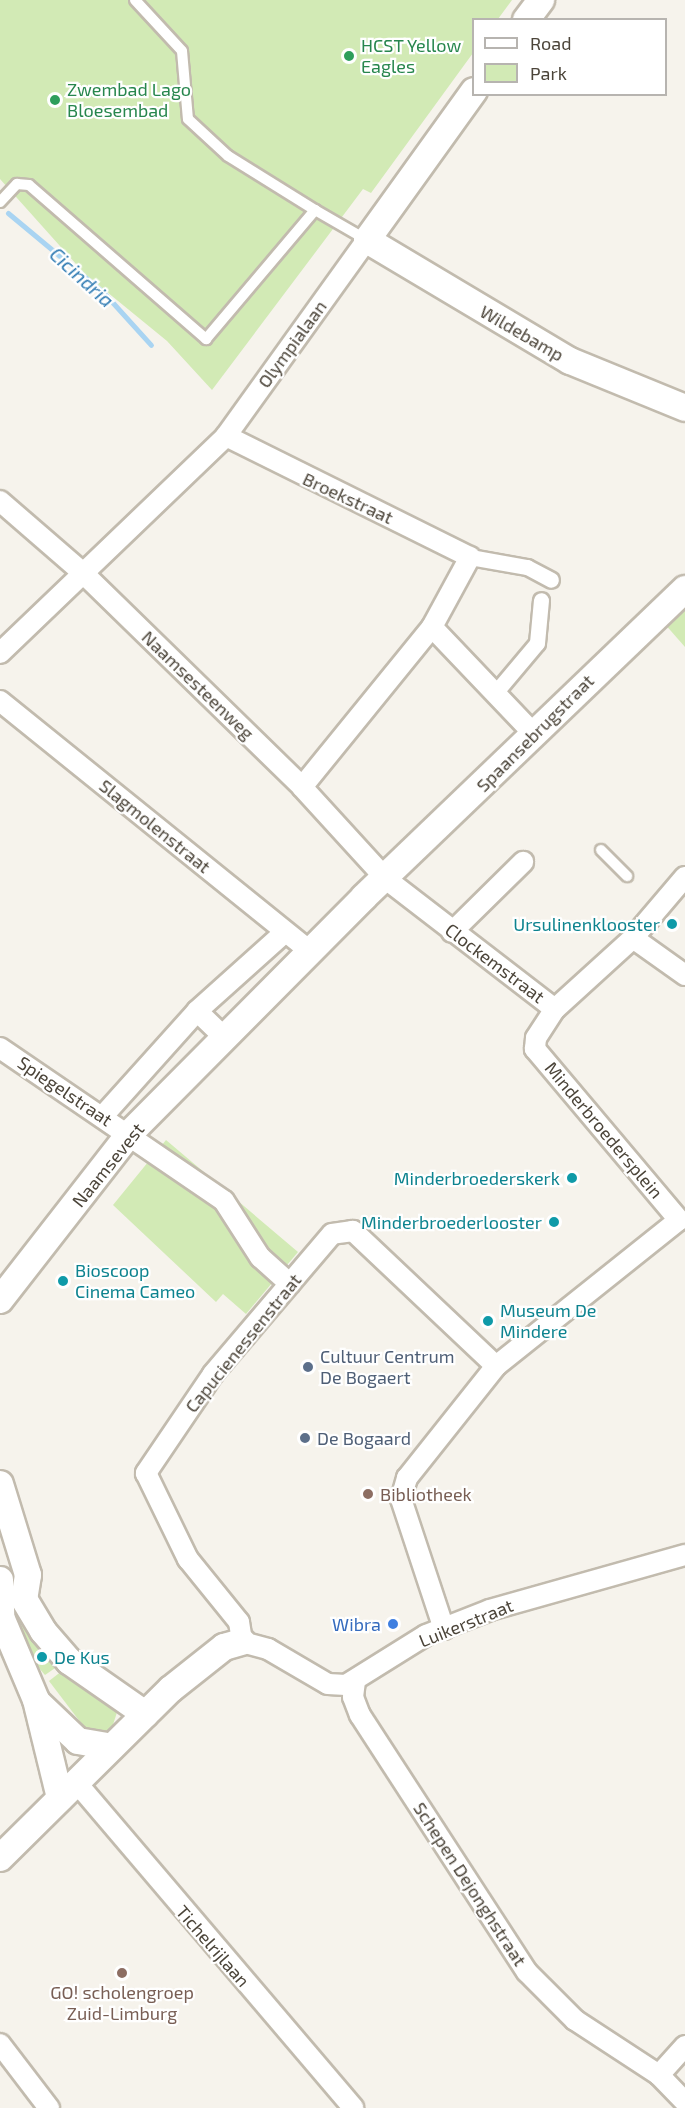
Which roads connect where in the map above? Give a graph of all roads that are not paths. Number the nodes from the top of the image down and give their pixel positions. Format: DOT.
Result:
graph roads {
  1 [pos="135,0"];
  2 [pos="541,0"];
  3 [pos="528,18"];
  4 [pos="472,94"];
  5 [pos="0,202"];
  6 [pos="315,210"];
  7 [pos="367,240"];
  8 [pos="685,408"];
  9 [pos="226,436"];
  10 [pos="0,501"];
  11 [pos="470,558"];
  12 [pos="83,573"];
  13 [pos="551,580"];
  14 [pos="685,590"];
  15 [pos="541,600"];
  16 [pos="432,627"];
  17 [pos="0,653"];
  18 [pos="495,693"];
  19 [pos="0,701"];
  20 [pos="534,734"];
  21 [pos="302,786"];
  22 [pos="601,850"];
  23 [pos="523,862"];
  24 [pos="627,876"];
  25 [pos="685,877"];
  26 [pos="386,879"];
  27 [pos="285,932"];
  28 [pos="452,932"];
  29 [pos="633,938"];
  30 [pos="310,951"];
  31 [pos="685,975"];
  32 [pos="555,1009"];
  33 [pos="196,1011"];
  34 [pos="225,1038"];
  35 [pos="0,1048"];
  36 [pos="102,1117"];
  37 [pos="130,1133"];
  38 [pos="290,1284"];
  39 [pos="0,1300"];
  40 [pos="496,1366"];
  41 [pos="0,1484"];
  42 [pos="685,1555"];
  43 [pos="5,1600"];
  44 [pos="444,1629"];
  45 [pos="242,1642"];
  46 [pos="9,1654"];
  47 [pos="355,1681"];
  48 [pos="36,1700"];
  49 [pos="145,1714"];
  50 [pos="111,1748"];
  51 [pos="68,1790"];
  52 [pos="0,1858"];
  53 [pos="0,2044"];
  54 [pos="685,2046"];
  55 [pos="659,2075"];
  56 [pos="685,2102"];
  57 [pos="49,2108"];
  58 [pos="353,2108"];
  1 -- 6 [label="lane"];
  2 -- 3 [label="street"];
  4 -- 7 [label="street, Olympialaan"];
  5 -- 6 [label="lane"];
  6 -- 7 [label="lane"];
  7 -- 8 [label="street, Wildebamp"];
  7 -- 9 [label="street, Olympialaan"];
  9 -- 11 [label="street, Broekstraat"];
  9 -- 12 [label="street, Olympialaan"];
  10 -- 12 [label="street, Naamsesteenweg"];
  11 -- 13 [label="street, Broekstraat"];
  11 -- 16 [label="street"];
  12 -- 17 [label="street, Olympialaan"];
  12 -- 21 [label="street, Naamsesteenweg"];
  14 -- 20 [label="street, Spaansebrugstraat"];
  15 -- 18 [label="street"];
  16 -- 18 [label="street"];
  16 -- 21 [label="street"];
  18 -- 20 [label="street"];
  19 -- 27 [label="street, Slagmolenstraat"];
  20 -- 26 [label="street, Spaansebrugstraat"];
  21 -- 26 [label="street, Naamsesteenweg"];
  22 -- 24 [label="lane"];
  23 -- 28 [label="street"];
  25 -- 29 [label="street, Clockemstraat"];
  26 -- 28 [label="street, Clockemstraat"];
  26 -- 30 [label="street, Naamsevest"];
  27 -- 30 [label="street, Slagmolenstraat"];
  27 -- 33 [label="street, Naamsevest"];
  28 -- 32 [label="street, Clockemstraat"];
  29 -- 31 [label="street"];
  29 -- 32 [label="street, Clockemstraat"];
  30 -- 34 [label="street, Naamsevest"];
  32 -- 40 [label="street, Minderbroedersplein"];
  33 -- 34 [label="street"];
  33 -- 36 [label="street, Naamsevest"];
  34 -- 37 [label="street, Naamsevest"];
  35 -- 36 [label="street, Spiegelstraat"];
  36 -- 37 [label="street, Spiegelstraat"];
  37 -- 38 [label="street, Spiegelstraat"];
  37 -- 39 [label="street, Naamsevest"];
  38 -- 40 [label="street, Capucienessenstraat"];
  38 -- 45 [label="street, Capucienessenstraat"];
  40 -- 44 [label="street"];
  41 -- 43 [label="street"];
  42 -- 44 [label="street, Luikerstraat"];
  43 -- 46 [label="street"];
  43 -- 49 [label="street"];
  44 -- 47 [label="street, Luikerstraat"];
  45 -- 47 [label="street, Luikerstraat"];
  45 -- 49 [label="street"];
  46 -- 48 [label="street"];
  47 -- 55 [label="street, Schepen Dejonghstraat"];
  48 -- 50 [label="street"];
  48 -- 51 [label="street"];
  49 -- 50 [label="street"];
  50 -- 51 [label="street"];
  51 -- 52 [label="street"];
  51 -- 58 [label="street, Tichelrijlaan"];
  53 -- 57 [label="street"];
  54 -- 55 [label="street"];
  55 -- 56 [label="street, Schepen Dejonghstraat"];
}
